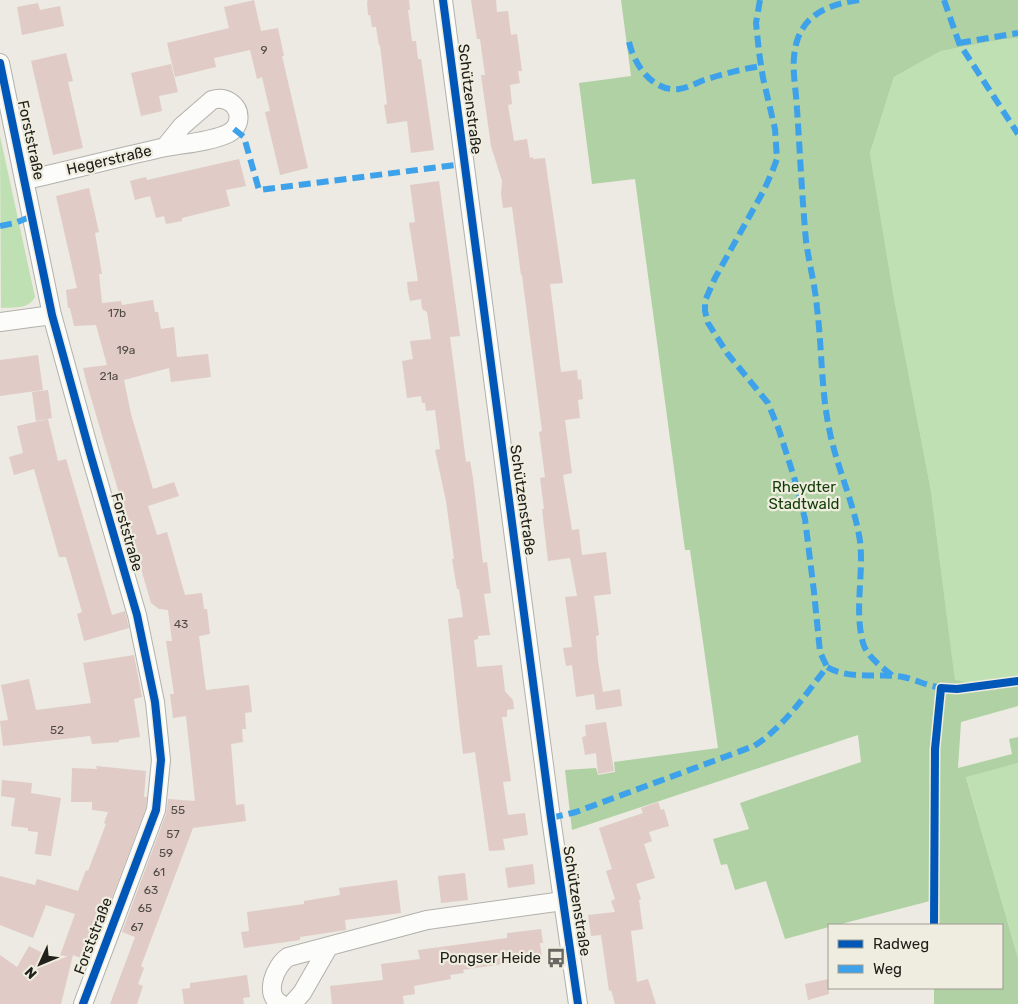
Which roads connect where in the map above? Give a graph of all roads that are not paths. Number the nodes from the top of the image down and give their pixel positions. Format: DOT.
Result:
graph roads {
  1 [pos="443,0"];
  2 [pos="0,63"];
  3 [pos="164,148"];
  4 [pos="25,180"];
  5 [pos="52,315"];
  6 [pos="0,322"];
  7 [pos="563,901"];
  8 [pos="329,946"];
  9 [pos="83,1004"];
  10 [pos="281,1004"];
  11 [pos="292,1004"];
  12 [pos="578,1004"];
  1 -- 7 [label="street, Schützenstraße"];
  2 -- 4 [label="street, Forststraße"];
  3 -- 4 [label="street, Hegerstraße"];
  4 -- 5 [label="street, Forststraße"];
  5 -- 6 [label="street"];
  5 -- 9 [label="street, Forststraße"];
  7 -- 8 [label="street"];
  7 -- 12 [label="street, Schützenstraße"];
  8 -- 10 [label="street"];
  8 -- 11 [label="street"];
}
